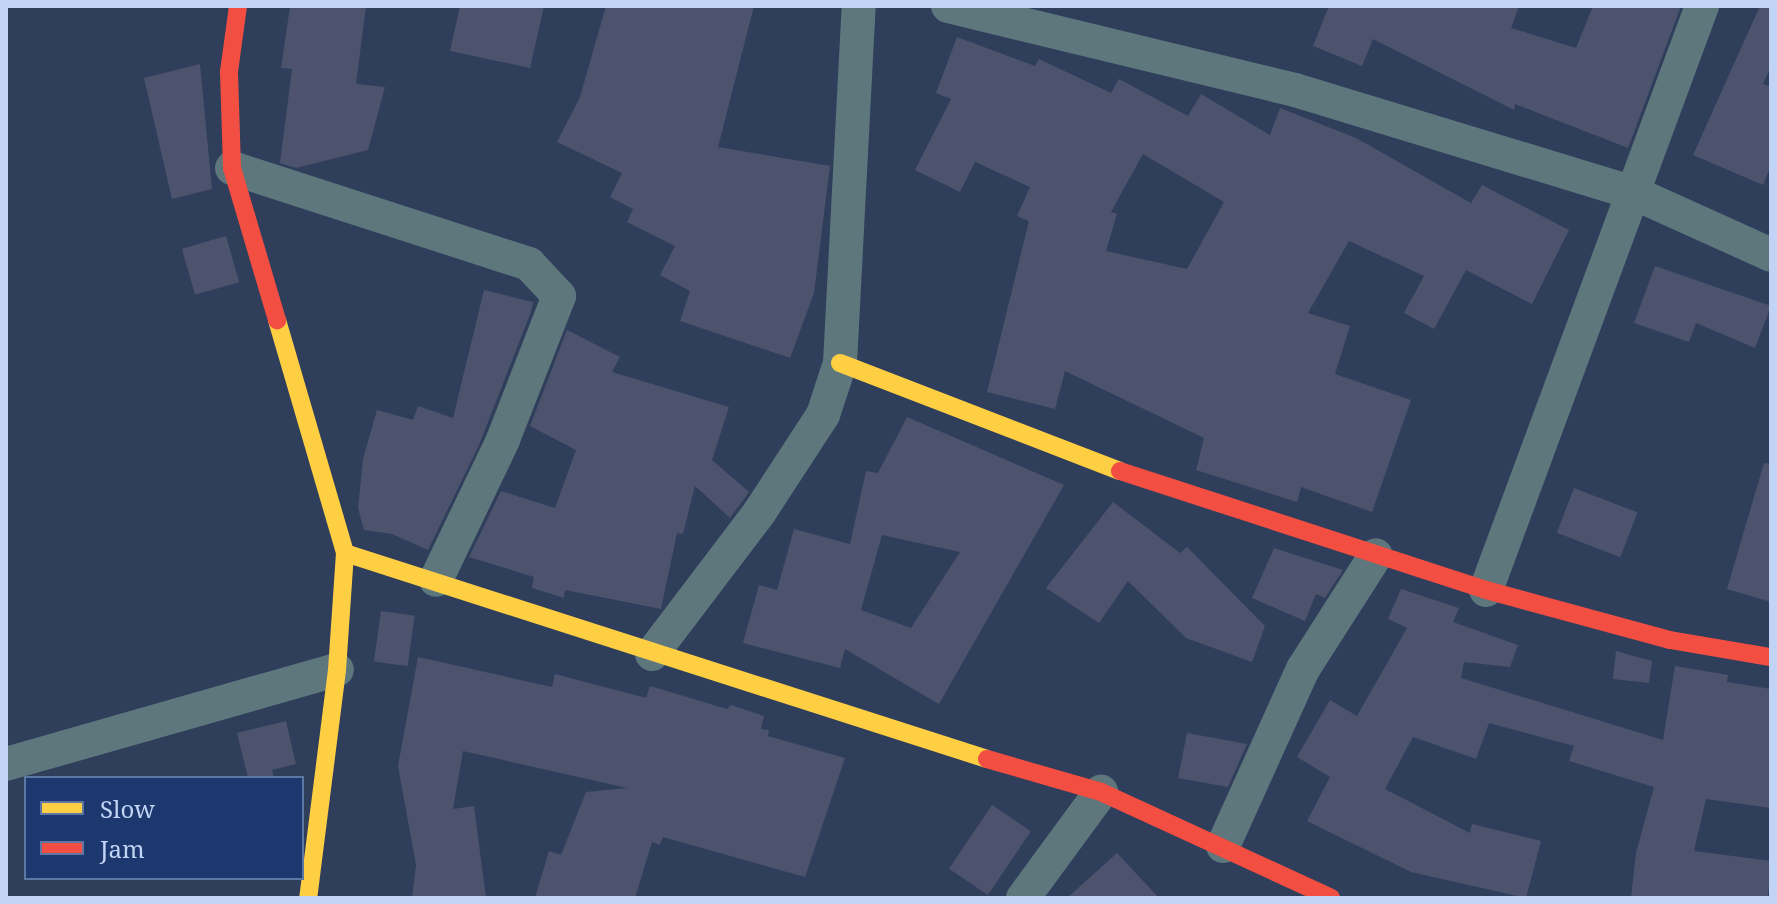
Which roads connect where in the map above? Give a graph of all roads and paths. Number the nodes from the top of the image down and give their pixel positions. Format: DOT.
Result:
graph roads {
  1 [pos="238,6"];
  2 [pos="859,6"];
  3 [pos="948,6"];
  4 [pos="1702,6"];
  5 [pos="232,168"];
  6 [pos="1634,193"];
  7 [pos="1771,255"];
  8 [pos="840,363"];
  9 [pos="345,553"];
  10 [pos="1376,555"];
  11 [pos="436,580"];
  12 [pos="1486,590"];
  13 [pos="652,654"];
  14 [pos="1771,657"];
  15 [pos="337,670"];
  16 [pos="6,764"];
  17 [pos="1101,792"];
  18 [pos="1223,846"];
  19 [pos="308,898"];
  20 [pos="1023,898"];
  21 [pos="1331,898"];
  1 -- 5 [label="street"];
  2 -- 8 [label="street"];
  3 -- 6 [label="street"];
  4 -- 6 [label="street"];
  5 -- 9 [label="street"];
  5 -- 11 [label="street"];
  6 -- 7 [label="street"];
  6 -- 12 [label="street"];
  8 -- 10 [label="street"];
  8 -- 13 [label="street"];
  9 -- 11 [label="street"];
  9 -- 15 [label="street"];
  10 -- 12 [label="street"];
  10 -- 18 [label="street"];
  11 -- 13 [label="street"];
  12 -- 14 [label="street"];
  13 -- 17 [label="street"];
  15 -- 16 [label="street"];
  15 -- 19 [label="street"];
  17 -- 18 [label="street"];
  17 -- 20 [label="street"];
  18 -- 21 [label="street"];
}
